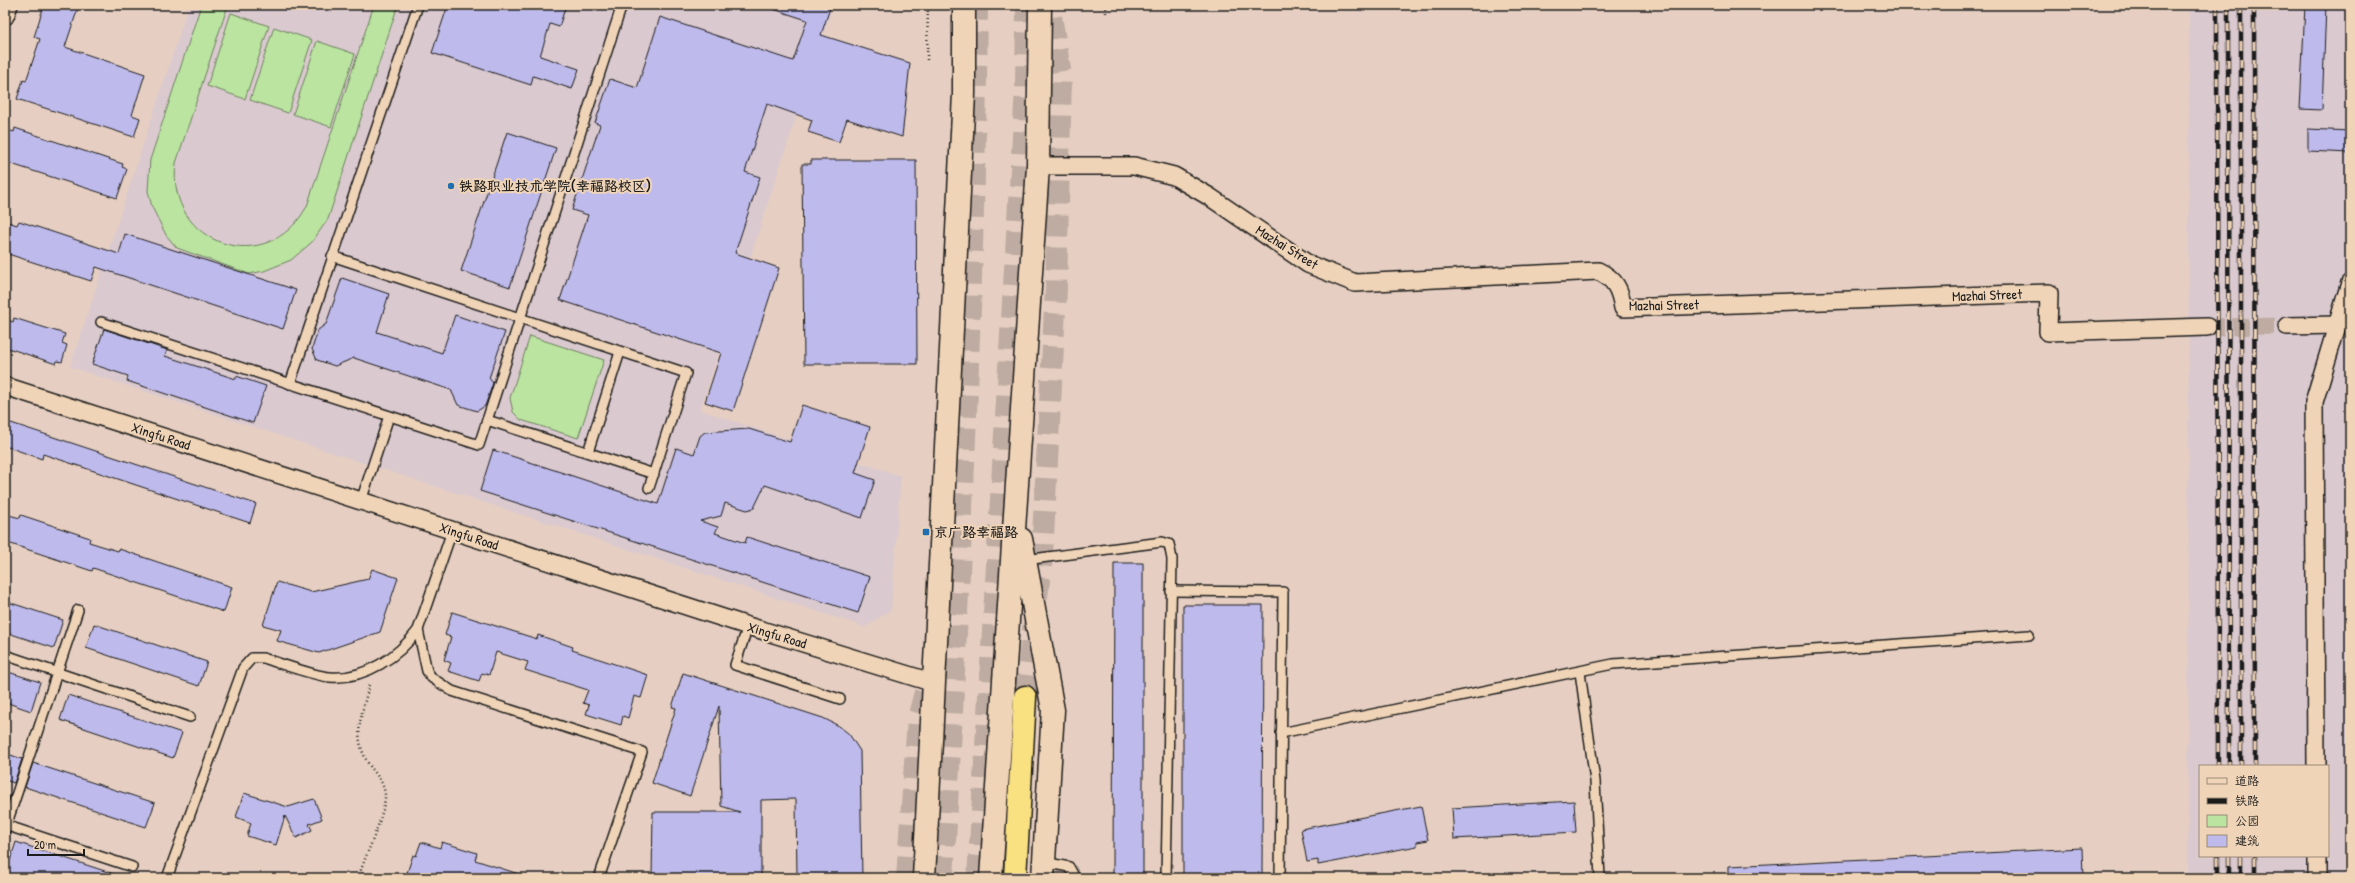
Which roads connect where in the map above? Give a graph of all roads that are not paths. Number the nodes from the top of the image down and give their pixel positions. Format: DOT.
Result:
graph roads {
  1 [pos="9,5"];
  2 [pos="418,5"];
  3 [pos="622,5"];
  4 [pos="964,5"];
  5 [pos="1040,5"];
  6 [pos="5,16"];
  7 [pos="1038,166"];
  8 [pos="332,256"];
  9 [pos="2350,282"];
  10 [pos="520,319"];
  11 [pos="101,322"];
  12 [pos="2338,325"];
  13 [pos="2287,326"];
  14 [pos="2207,327"];
  15 [pos="620,352"];
  16 [pos="290,384"];
  17 [pos="5,386"];
  18 [pos="389,416"];
  19 [pos="487,420"];
  20 [pos="588,452"];
  21 [pos="654,474"];
  22 [pos="649,488"];
  23 [pos="361,501"];
  24 [pos="1015,514"];
  25 [pos="452,531"];
  26 [pos="1025,560"];
  27 [pos="1172,592"];
  28 [pos="78,610"];
  29 [pos="748,626"];
  30 [pos="418,630"];
  31 [pos="2029,635"];
  32 [pos="5,655"];
  33 [pos="1580,672"];
  34 [pos="57,673"];
  35 [pos="934,683"];
  36 [pos="1025,697"];
  37 [pos="840,699"];
  38 [pos="190,717"];
  39 [pos="1281,733"];
  40 [pos="2316,765"];
  41 [pos="5,826"];
  42 [pos="2317,857"];
  43 [pos="132,867"];
  44 [pos="1044,870"];
  45 [pos="167,878"];
  46 [pos="599,878"];
  47 [pos="924,878"];
  48 [pos="991,878"];
  49 [pos="1015,878"];
  50 [pos="1075,878"];
  51 [pos="1166,878"];
  52 [pos="1280,878"];
  53 [pos="1600,878"];
  54 [pos="2317,878"];
  1 -- 6 [label="street"];
  2 -- 8 [label="lane"];
  3 -- 10 [label="lane"];
  4 -- 35 [label="main road"];
  5 -- 7 [label="main road"];
  7 -- 14 [label="street, Mazhai Street"];
  7 -- 24 [label="main road"];
  8 -- 10 [label="lane"];
  8 -- 16 [label="lane"];
  9 -- 12 [label="street"];
  10 -- 15 [label="lane"];
  10 -- 19 [label="lane"];
  11 -- 16 [label="lane"];
  12 -- 13 [label="street"];
  12 -- 40 [label="street"];
  15 -- 20 [label="lane"];
  15 -- 21 [label="lane"];
  16 -- 18 [label="lane"];
  17 -- 23 [label="street, Xingfu Road"];
  18 -- 19 [label="lane"];
  18 -- 23 [label="lane"];
  19 -- 20 [label="lane"];
  20 -- 21 [label="lane"];
  21 -- 22 [label="lane"];
  23 -- 25 [label="street, Xingfu Road"];
  24 -- 26 [label="main road"];
  24 -- 48 [label="main road"];
  25 -- 29 [label="street, Xingfu Road"];
  25 -- 30 [label="lane"];
  26 -- 27 [label="lane"];
  26 -- 44 [label="main road"];
  27 -- 39 [label="lane"];
  27 -- 51 [label="lane"];
  28 -- 34 [label="lane"];
  29 -- 35 [label="street, Xingfu Road"];
  29 -- 37 [label="lane"];
  30 -- 45 [label="lane"];
  30 -- 46 [label="lane"];
  31 -- 33 [label="lane"];
  32 -- 34 [label="lane"];
  33 -- 39 [label="lane"];
  33 -- 53 [label="lane"];
  34 -- 38 [label="lane"];
  34 -- 41 [label="lane"];
  35 -- 47 [label="main road"];
  36 -- 49 [label="highway"];
  39 -- 52 [label="lane"];
  41 -- 43 [label="lane"];
  42 -- 54 [label="street"];
  44 -- 50 [label="lane"];
}
